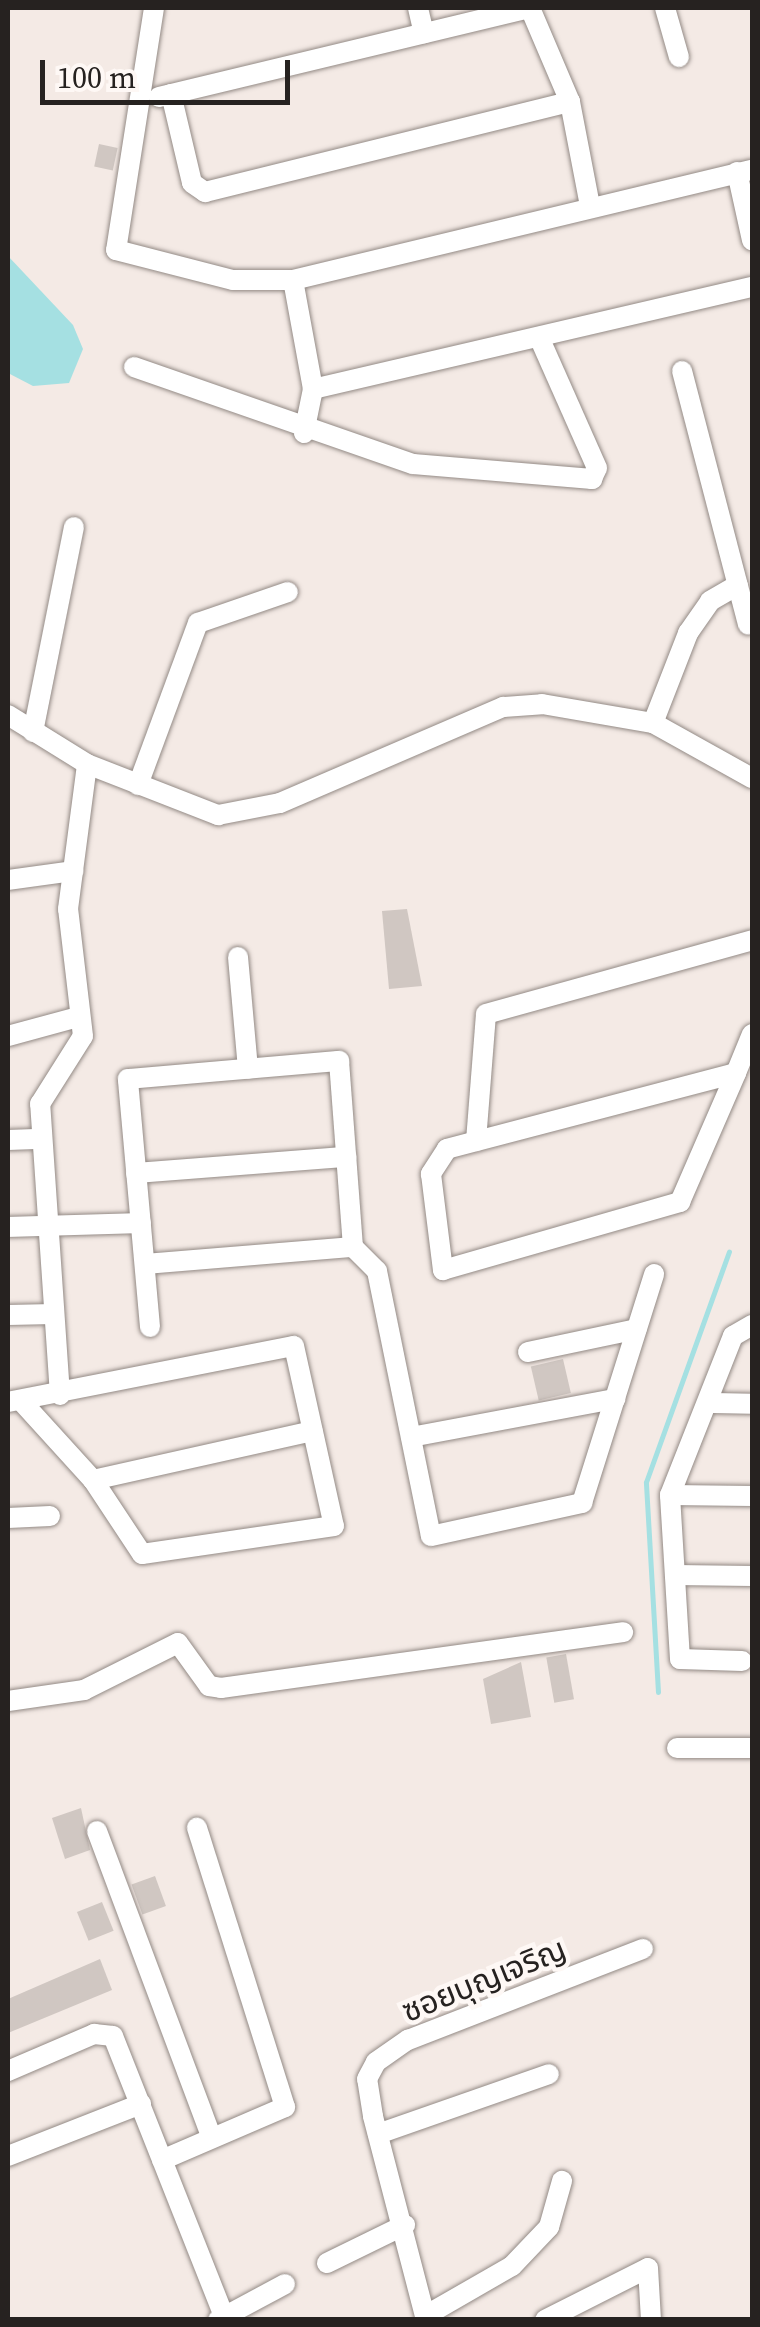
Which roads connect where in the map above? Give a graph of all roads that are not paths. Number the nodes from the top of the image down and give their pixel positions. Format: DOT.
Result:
graph roads {
  1 [pos="154,8"];
  2 [pos="418,8"];
  3 [pos="530,8"];
  4 [pos="665,8"];
  5 [pos="424,33"];
  6 [pos="679,56"];
  7 [pos="171,94"];
  8 [pos="142,102"];
  9 [pos="570,102"];
  10 [pos="745,171"];
  11 [pos="590,206"];
  12 [pos="752,240"];
  13 [pos="293,280"];
  14 [pos="752,286"];
  15 [pos="539,337"];
  16 [pos="134,366"];
  17 [pos="682,371"];
  18 [pos="313,389"];
  19 [pos="304,434"];
  20 [pos="74,528"];
  21 [pos="738,585"];
  22 [pos="288,592"];
  23 [pos="748,625"];
  24 [pos="8,715"];
  25 [pos="653,723"];
  26 [pos="33,732"];
  27 [pos="87,764"];
  28 [pos="752,778"];
  29 [pos="138,785"];
  30 [pos="73,870"];
  31 [pos="8,880"];
  32 [pos="752,940"];
  33 [pos="238,957"];
  34 [pos="78,1016"];
  35 [pos="752,1034"];
  36 [pos="8,1036"];
  37 [pos="248,1068"];
  38 [pos="736,1073"];
  39 [pos="42,1139"];
  40 [pos="8,1140"];
  41 [pos="476,1141"];
  42 [pos="346,1157"];
  43 [pos="136,1172"];
  44 [pos="141,1222"];
  45 [pos="8,1227"];
  46 [pos="46,1227"];
  47 [pos="353,1247"];
  48 [pos="144,1264"];
  49 [pos="654,1274"];
  50 [pos="54,1314"];
  51 [pos="8,1315"];
  52 [pos="752,1325"];
  53 [pos="150,1327"];
  54 [pos="637,1329"];
  55 [pos="528,1352"];
  56 [pos="60,1395"];
  57 [pos="615,1399"];
  58 [pos="15,1402"];
  59 [pos="713,1402"];
  60 [pos="752,1404"];
  61 [pos="312,1430"];
  62 [pos="411,1437"];
  63 [pos="94,1480"];
  64 [pos="670,1496"];
  65 [pos="752,1496"];
  66 [pos="50,1516"];
  67 [pos="8,1518"];
  68 [pos="675,1576"];
  69 [pos="752,1576"];
  70 [pos="623,1632"];
  71 [pos="742,1660"];
  72 [pos="8,1702"];
  73 [pos="677,1748"];
  74 [pos="752,1748"];
  75 [pos="198,1828"];
  76 [pos="97,1831"];
  77 [pos="643,1950"];
  78 [pos="8,2071"];
  79 [pos="549,2074"];
  80 [pos="141,2104"];
  81 [pos="378,2134"];
  82 [pos="212,2136"];
  83 [pos="8,2156"];
  84 [pos="162,2160"];
  85 [pos="562,2181"];
  86 [pos="405,2225"];
  87 [pos="327,2263"];
  88 [pos="286,2284"];
  89 [pos="221,2318"];
  90 [pos="425,2318"];
  91 [pos="545,2320"];
  92 [pos="651,2320"];
  1 -- 8 [label="street"];
  2 -- 5 [label="street"];
  3 -- 5 [label="street"];
  3 -- 9 [label="street"];
  4 -- 6 [label="street"];
  5 -- 7 [label="street"];
  7 -- 8 [label="street"];
  7 -- 9 [label="street"];
  8 -- 13 [label="street"];
  9 -- 11 [label="street"];
  10 -- 11 [label="street"];
  10 -- 12 [label="street"];
  11 -- 13 [label="street"];
  13 -- 18 [label="street"];
  14 -- 15 [label="street"];
  15 -- 18 [label="street"];
  15 -- 19 [label="street"];
  16 -- 19 [label="street"];
  17 -- 21 [label="street"];
  18 -- 19 [label="street"];
  20 -- 26 [label="street"];
  21 -- 23 [label="street"];
  21 -- 25 [label="street"];
  22 -- 29 [label="street"];
  24 -- 26 [label="street"];
  25 -- 28 [label="street"];
  25 -- 29 [label="street"];
  26 -- 27 [label="street"];
  27 -- 29 [label="street"];
  27 -- 30 [label="street"];
  30 -- 31 [label="street"];
  30 -- 34 [label="street"];
  32 -- 41 [label="street"];
  33 -- 37 [label="street"];
  34 -- 36 [label="street"];
  34 -- 39 [label="street"];
  35 -- 38 [label="street"];
  37 -- 42 [label="street"];
  37 -- 43 [label="street"];
  38 -- 41 [label="street"];
  38 -- 41 [label="street"];
  39 -- 40 [label="street"];
  39 -- 46 [label="street"];
  42 -- 43 [label="street"];
  42 -- 47 [label="street"];
  43 -- 44 [label="street"];
  44 -- 46 [label="street"];
  44 -- 48 [label="street"];
  45 -- 46 [label="street"];
  46 -- 50 [label="street"];
  47 -- 48 [label="street"];
  47 -- 62 [label="street"];
  48 -- 53 [label="street"];
  49 -- 54 [label="street"];
  50 -- 51 [label="street"];
  50 -- 56 [label="street"];
  52 -- 59 [label="street"];
  54 -- 55 [label="street"];
  54 -- 57 [label="street"];
  56 -- 58 [label="street"];
  56 -- 61 [label="street"];
  57 -- 62 [label="street"];
  57 -- 62 [label="street"];
  58 -- 63 [label="street"];
  59 -- 60 [label="street"];
  59 -- 64 [label="street"];
  61 -- 63 [label="street"];
  61 -- 63 [label="street"];
  64 -- 65 [label="street"];
  64 -- 68 [label="street"];
  66 -- 67 [label="street"];
  68 -- 69 [label="street"];
  68 -- 71 [label="street"];
  70 -- 72 [label="street"];
  73 -- 74 [label="street"];
  75 -- 82 [label="street"];
  76 -- 82 [label="street"];
  77 -- 81 [label="street, ซอยบุญเจริญ"];
  78 -- 80 [label="street"];
  79 -- 81 [label="street"];
  80 -- 83 [label="street"];
  80 -- 84 [label="street"];
  81 -- 86 [label="street, ซอยบุญเจริญ"];
  82 -- 84 [label="street"];
  84 -- 89 [label="street"];
  85 -- 90 [label="street"];
  86 -- 87 [label="street"];
  86 -- 90 [label="street, ซอยบุญเจริญ"];
  88 -- 89 [label="street"];
  91 -- 92 [label="street"];
}
